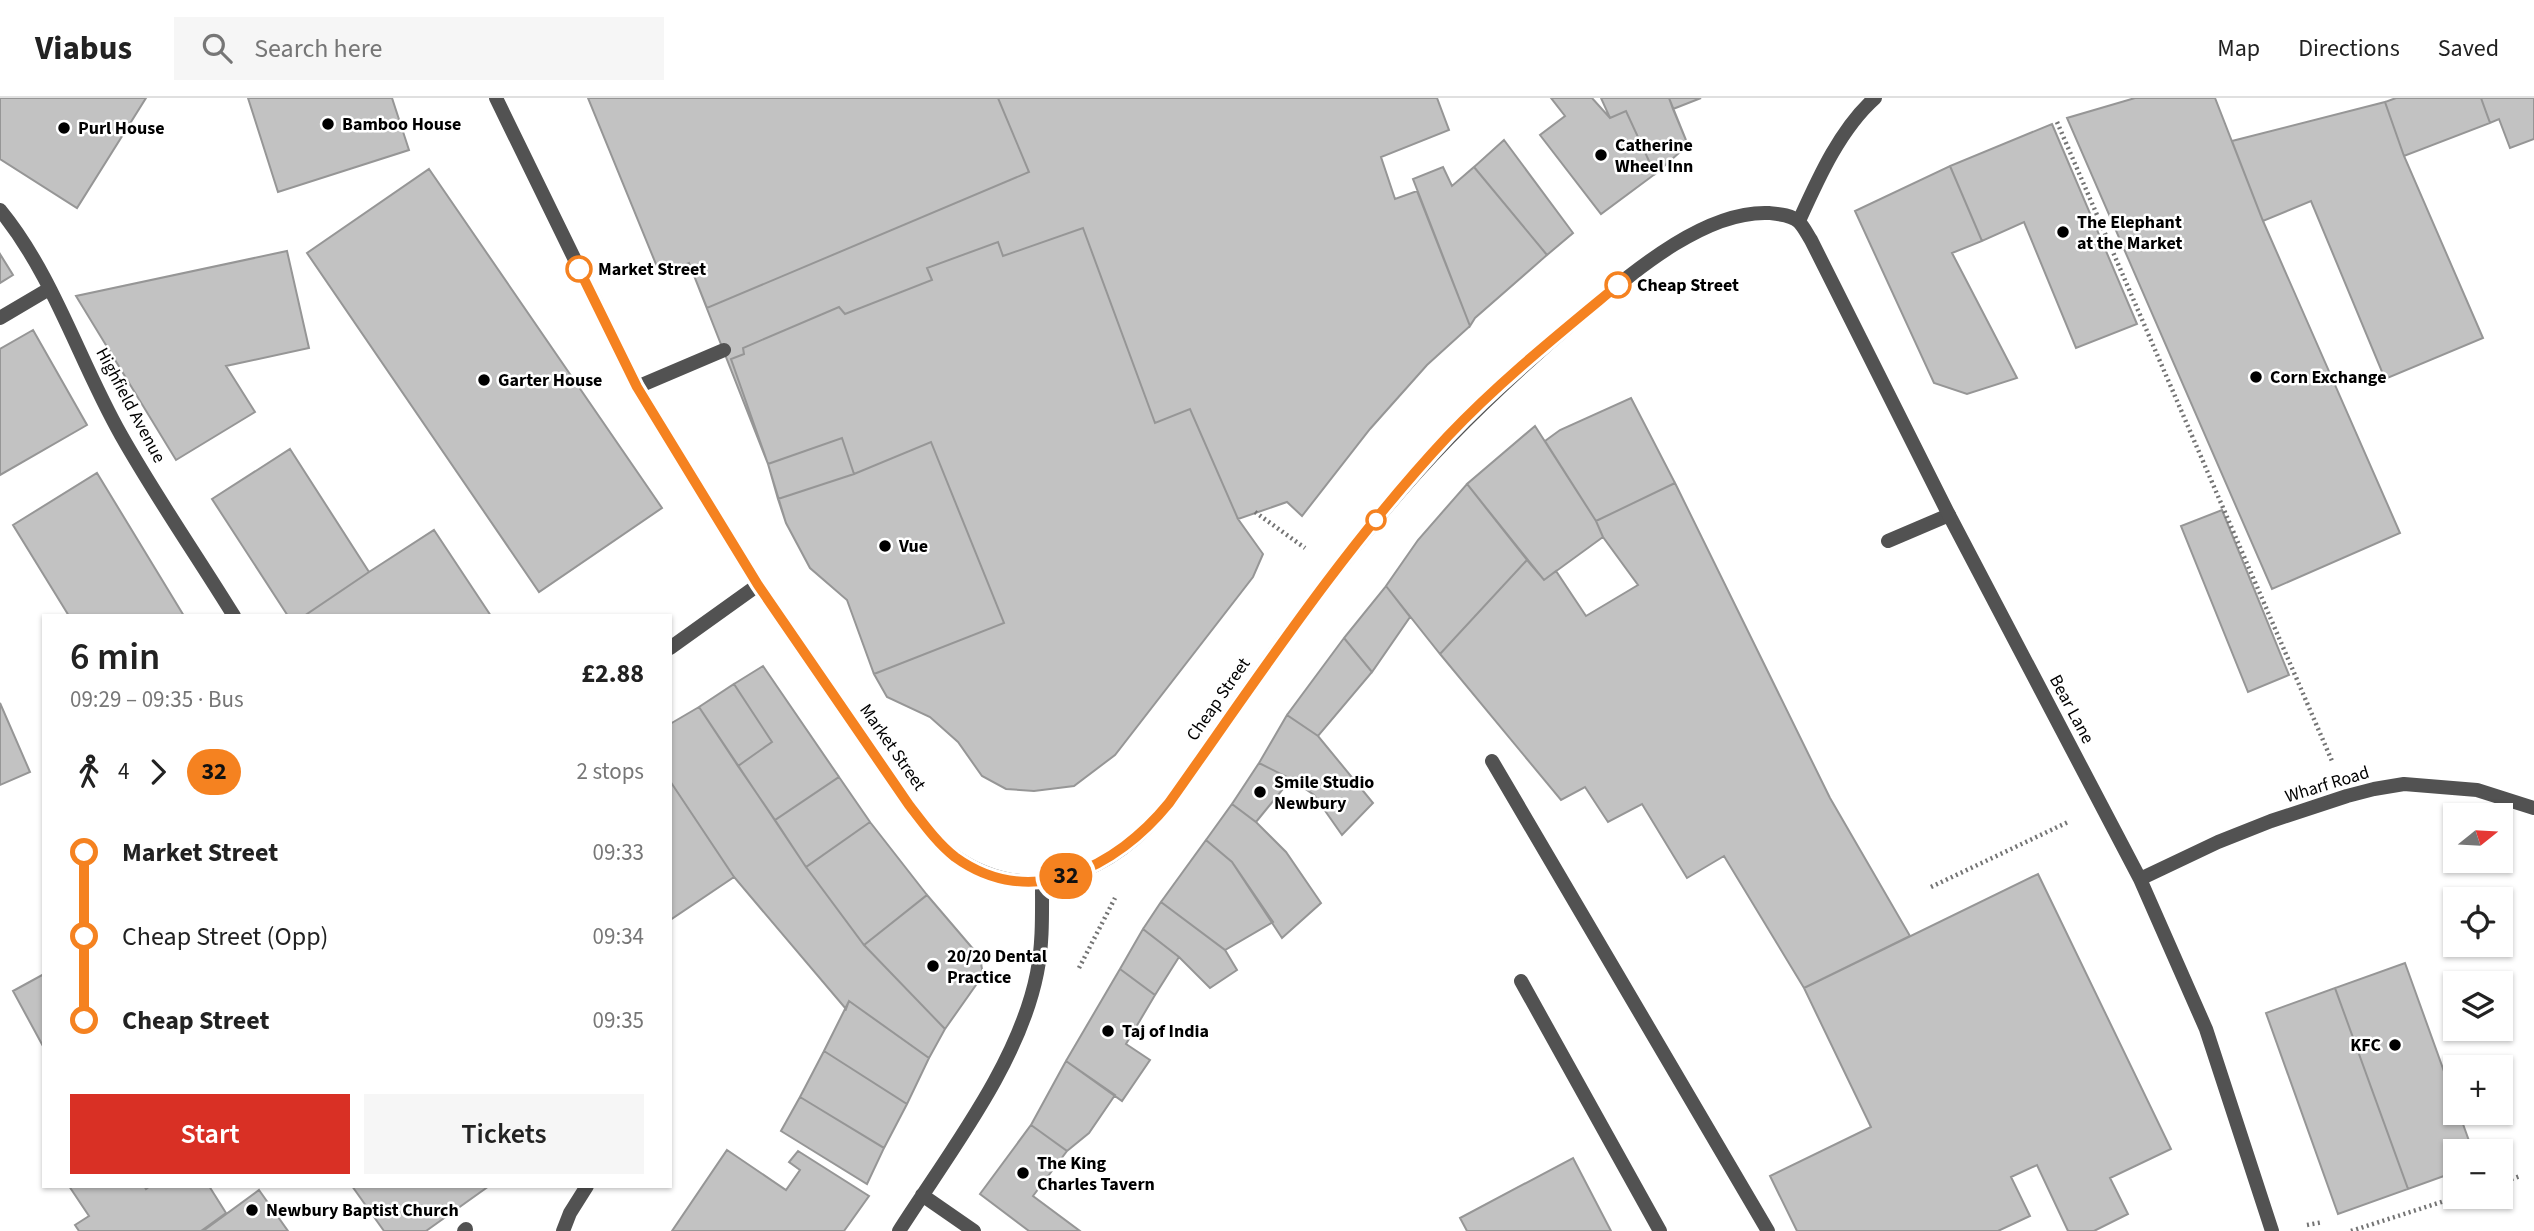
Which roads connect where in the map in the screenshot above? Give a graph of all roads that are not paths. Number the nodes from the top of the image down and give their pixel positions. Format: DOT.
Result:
graph roads {
  1 [pos="496,98"];
  2 [pos="1875,98"];
  3 [pos="0,210"];
  4 [pos="1799,221"];
  5 [pos="49,289"];
  6 [pos="0,318"];
  7 [pos="724,350"];
  8 [pos="637,387"];
  9 [pos="1949,515"];
  10 [pos="1888,541"];
  11 [pos="758,585"];
  12 [pos="233,614"];
  13 [pos="672,647"];
  14 [pos="1492,761"];
  15 [pos="2534,808"];
  16 [pos="2140,879"];
  17 [pos="1042,883"];
  18 [pos="1521,981"];
  19 [pos="586,1188"];
  20 [pos="922,1195"];
  21 [pos="564,1231"];
  22 [pos="899,1231"];
  23 [pos="974,1231"];
  24 [pos="1660,1231"];
  25 [pos="1768,1231"];
  26 [pos="2272,1231"];
  1 -- 8 [label="street, Market Street"];
  2 -- 4 [label="street"];
  3 -- 5 [label="street, Highfield Avenue"];
  4 -- 9 [label="street, Bear Lane"];
  4 -- 17 [label="street, Cheap Street"];
  5 -- 6 [label="street"];
  5 -- 12 [label="street, Highfield Avenue"];
  7 -- 8 [label="street"];
  8 -- 11 [label="street, Market Street"];
  9 -- 10 [label="street"];
  9 -- 16 [label="street, Bear Lane"];
  11 -- 13 [label="street"];
  11 -- 17 [label="street, Market Street"];
  14 -- 25 [label="street"];
  15 -- 16 [label="street, Wharf Road"];
  16 -- 26 [label="street, Bear Lane"];
  17 -- 20 [label="street"];
  18 -- 24 [label="street"];
  19 -- 21 [label="street"];
  20 -- 22 [label="street"];
  20 -- 23 [label="street"];
}
